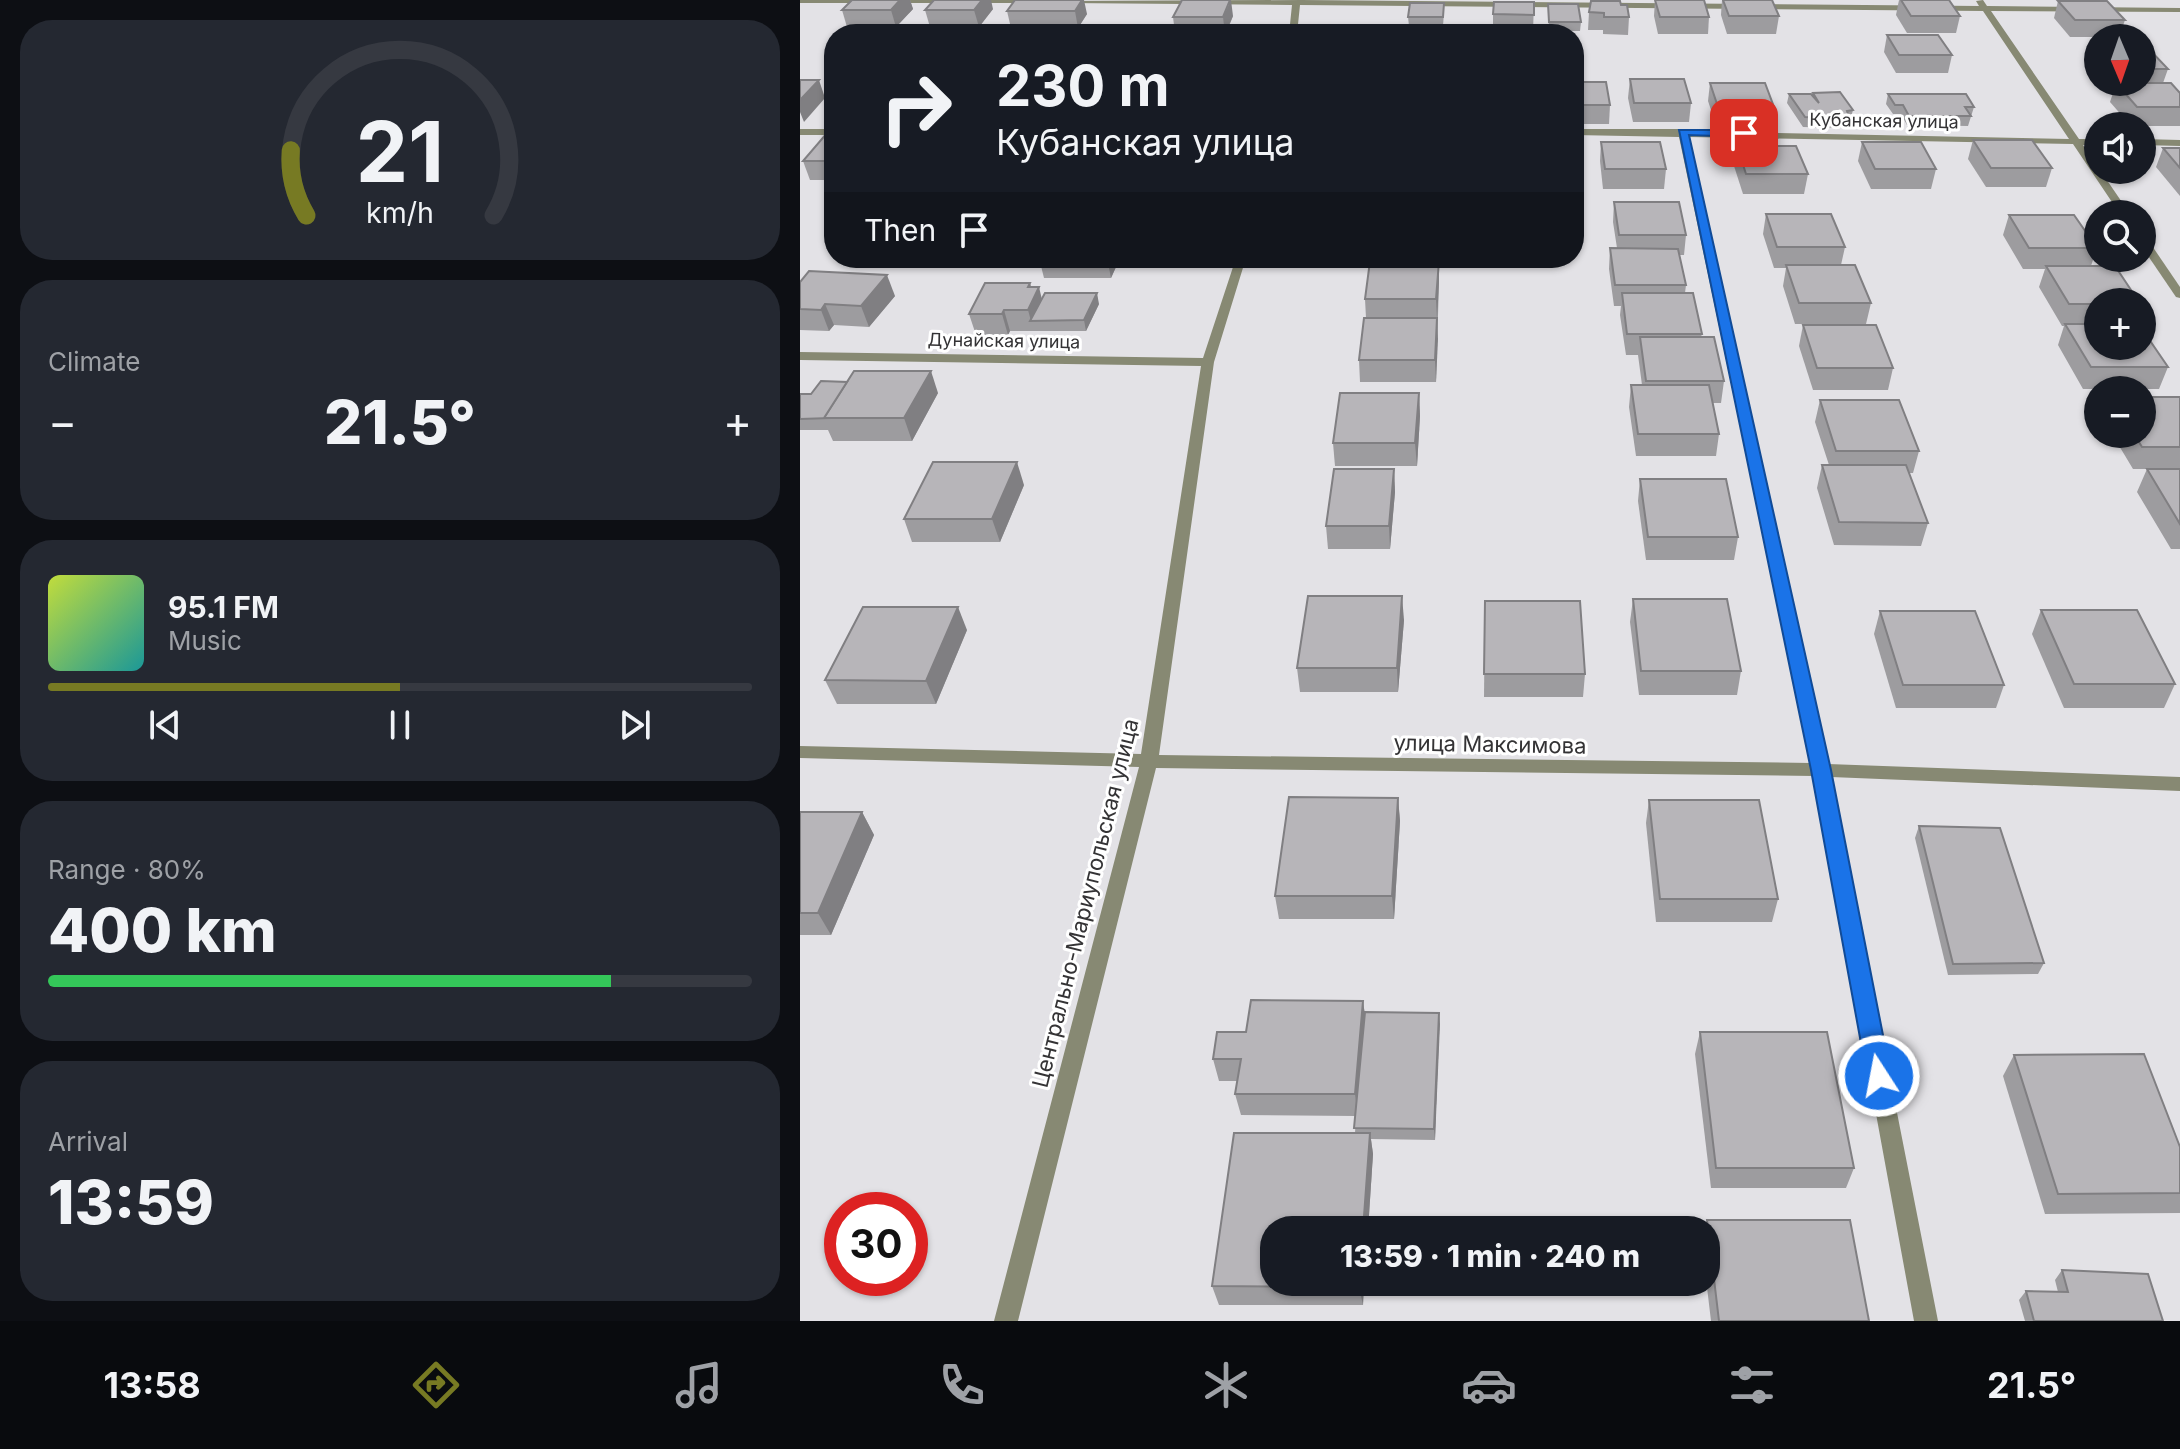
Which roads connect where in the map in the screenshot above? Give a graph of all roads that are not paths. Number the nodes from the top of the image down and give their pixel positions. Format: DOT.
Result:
graph roads {
  1 [pos="800,1"];
  2 [pos="1297,1"];
  3 [pos="1982,4"];
  4 [pos="2180,10"];
  5 [pos="1294,24"];
  6 [pos="800,132"];
  7 [pos="824,132"];
  8 [pos="1584,132"];
  9 [pos="1683,132"];
  10 [pos="2075,141"];
  11 [pos="2084,141"];
  12 [pos="2156,142"];
  13 [pos="2180,143"];
  14 [pos="2115,200"];
  15 [pos="2156,260"];
  16 [pos="1238,268"];
  17 [pos="2180,295"];
  18 [pos="800,356"];
  19 [pos="1208,362"];
  20 [pos="800,752"];
  21 [pos="1149,761"];
  22 [pos="1821,770"];
  23 [pos="2180,784"];
  24 [pos="1006,1321"];
  25 [pos="1926,1321"];
  1 -- 2 [label="street"];
  2 -- 3 [label="street"];
  2 -- 5 [label="street"];
  3 -- 4 [label="street"];
  3 -- 10 [label="street"];
  6 -- 7 [label="street"];
  8 -- 9 [label="street, Кубанская улица"];
  9 -- 10 [label="street, Кубанская улица"];
  9 -- 22 [label="street"];
  10 -- 11 [label="street, Кубанская улица"];
  10 -- 14 [label="street"];
  12 -- 13 [label="street"];
  15 -- 17 [label="street"];
  16 -- 19 [label="street, Центрально-Мариупольская улица"];
  18 -- 19 [label="street, Дунайская улица"];
  19 -- 21 [label="street, Центрально-Мариупольская улица"];
  20 -- 21 [label="street, улица Максимова"];
  21 -- 22 [label="street, улица Максимова"];
  21 -- 24 [label="street, Центрально-Мариупольская улица"];
  22 -- 23 [label="street, улица Максимова"];
  22 -- 25 [label="street"];
}
